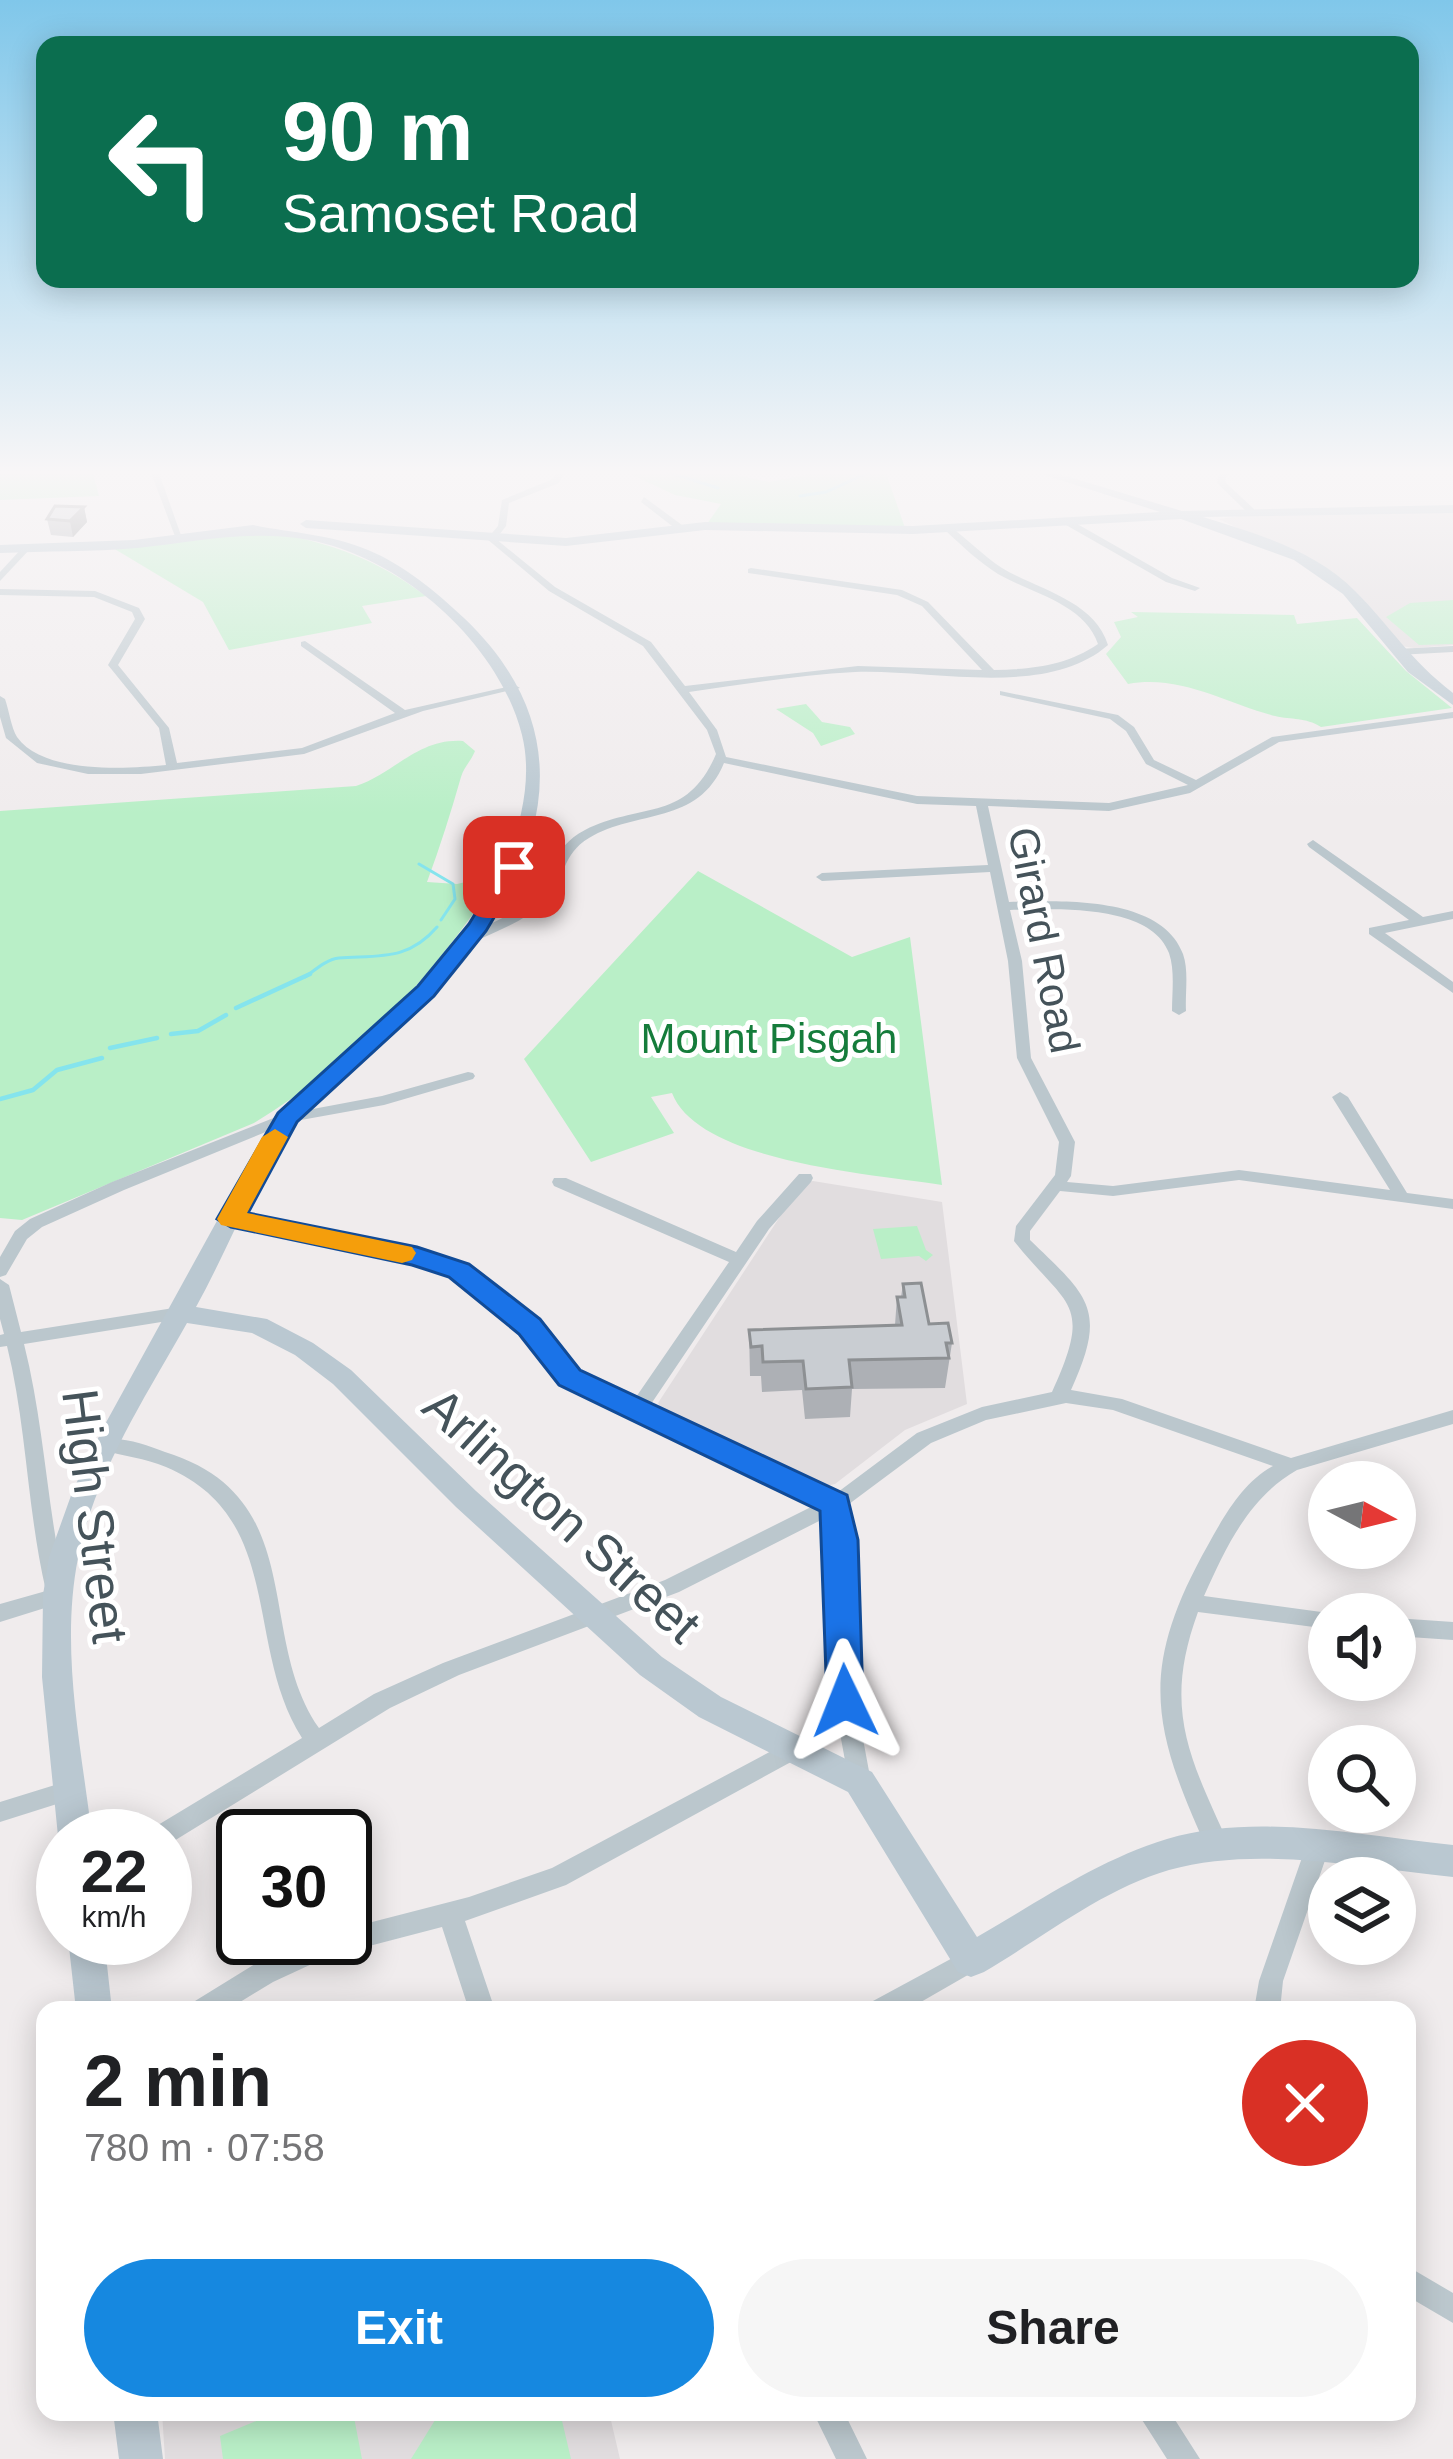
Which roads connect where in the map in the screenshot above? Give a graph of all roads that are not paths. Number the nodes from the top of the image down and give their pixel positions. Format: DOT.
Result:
graph roads {
  1 [pos="422,585"];
  2 [pos="548,585"];
  3 [pos="848,585"];
  4 [pos="1026,585"];
  5 [pos="1184,585"];
  6 [pos="1338,585"];
  7 [pos="1195,588"];
  8 [pos="0,592"];
  9 [pos="304,644"];
  10 [pos="1453,649"];
  11 [pos="1397,652"];
  12 [pos="991,673"];
  13 [pos="515,688"];
  14 [pos="682,690"];
  15 [pos="1004,693"];
  16 [pos="0,699"];
  17 [pos="1453,700"];
  18 [pos="403,713"];
  19 [pos="1453,715"];
  20 [pos="721,759"];
  21 [pos="172,768"];
  22 [pos="1198,785"];
  23 [pos="981,803"];
  24 [pos="1313,844"];
  25 [pos="995,868"];
  26 [pos="822,877"];
  27 [pos="1004,906"];
  28 [pos="1453,915"];
  29 [pos="1422,922"];
  30 [pos="469,939"];
  31 [pos="1453,989"];
  32 [pos="1179,1011"];
  33 [pos="468,1076"];
  34 [pos="1340,1097"];
  35 [pos="286,1118"];
  36 [pos="806,1178"];
  37 [pos="560,1181"];
  38 [pos="1058,1186"];
  39 [pos="1403,1199"];
  40 [pos="1453,1204"];
  41 [pos="231,1219"];
  42 [pos="739,1260"];
  43 [pos="0,1271"];
  44 [pos="0,1285"];
  45 [pos="180,1313"];
  46 [pos="7,1340"];
  47 [pos="1059,1397"];
  48 [pos="636,1412"];
  49 [pos="1453,1417"];
  50 [pos="110,1445"];
  51 [pos="1291,1465"];
  52 [pos="835,1504"];
  53 [pos="57,1596"];
  54 [pos="1193,1603"];
  55 [pos="0,1613"];
  56 [pos="595,1615"];
  57 [pos="1308,1617"];
  58 [pos="1416,1628"];
  59 [pos="1453,1631"];
  60 [pos="316,1740"];
  61 [pos="794,1749"];
  62 [pos="860,1783"];
  63 [pos="71,1790"];
  64 [pos="73,1809"];
  65 [pos="0,1812"];
  66 [pos="192,1817"];
  67 [pos="1219,1848"];
  68 [pos="1317,1849"];
  69 [pos="1453,1861"];
  70 [pos="450,1912"];
  71 [pos="971,1960"];
  72 [pos="89,1965"];
  73 [pos="93,2001"];
  74 [pos="218,2001"];
  75 [pos="479,2001"];
  76 [pos="904,2001"];
  77 [pos="1269,2001"];
  78 [pos="1416,2285"];
  79 [pos="1453,2308"];
  80 [pos="136,2421"];
  81 [pos="833,2421"];
  82 [pos="1158,2421"];
  83 [pos="141,2459"];
  84 [pos="852,2459"];
  85 [pos="1185,2459"];
  1 -- 13 [label="street"];
  2 -- 14 [label="street"];
  3 -- 12 [label="street"];
  4 -- 12 [label="street"];
  5 -- 7 [label="street"];
  6 -- 11 [label="street"];
  8 -- 21 [label="street"];
  9 -- 18 [label="street"];
  10 -- 11 [label="street"];
  11 -- 17 [label="street"];
  12 -- 14 [label="street"];
  13 -- 18 [label="street"];
  13 -- 30 [label="street"];
  14 -- 20 [label="street"];
  15 -- 22 [label="street"];
  16 -- 21 [label="street"];
  18 -- 21 [label="street"];
  19 -- 22 [label="street"];
  20 -- 23 [label="street"];
  20 -- 30 [label="street"];
  22 -- 23 [label="street"];
  23 -- 25 [label="street, Girard Road"];
  24 -- 29 [label="street"];
  25 -- 26 [label="street"];
  25 -- 27 [label="street, Girard Road"];
  27 -- 32 [label="street"];
  27 -- 38 [label="street, Girard Road"];
  28 -- 29 [label="street"];
  29 -- 31 [label="street"];
  30 -- 35 [label="street"];
  33 -- 35 [label="street"];
  34 -- 39 [label="street"];
  35 -- 41 [label="street"];
  35 -- 43 [label="street"];
  36 -- 42 [label="street"];
  37 -- 42 [label="street"];
  38 -- 39 [label="street"];
  38 -- 47 [label="street"];
  39 -- 40 [label="street"];
  41 -- 45 [label="street"];
  41 -- 48 [label="street"];
  42 -- 48 [label="street"];
  44 -- 46 [label="street, High Street"];
  45 -- 46 [label="street, Arlington Street"];
  45 -- 50 [label="street"];
  45 -- 56 [label="street, Arlington Street"];
  46 -- 53 [label="street, High Street"];
  47 -- 51 [label="street"];
  47 -- 52 [label="street"];
  48 -- 52 [label="street"];
  49 -- 51 [label="street"];
  50 -- 53 [label="street"];
  50 -- 60 [label="street"];
  51 -- 54 [label="street"];
  52 -- 56 [label="street"];
  52 -- 62 [label="street"];
  53 -- 55 [label="street"];
  53 -- 63 [label="street, High Street"];
  54 -- 57 [label="street"];
  54 -- 67 [label="street"];
  56 -- 60 [label="street"];
  56 -- 61 [label="street, Arlington Street"];
  58 -- 59 [label="street"];
  60 -- 66 [label="street"];
  61 -- 62 [label="street, Arlington Street"];
  61 -- 70 [label="street"];
  62 -- 71 [label="street"];
  63 -- 64 [label="street, High Street"];
  63 -- 65 [label="street"];
  67 -- 68 [label="street"];
  67 -- 71 [label="street"];
  68 -- 69 [label="street"];
  68 -- 77 [label="street"];
  70 -- 74 [label="street"];
  70 -- 75 [label="street"];
  71 -- 76 [label="street"];
  72 -- 73 [label="street"];
  78 -- 79 [label="street"];
  80 -- 83 [label="street"];
  81 -- 84 [label="street"];
  82 -- 85 [label="street"];
}
